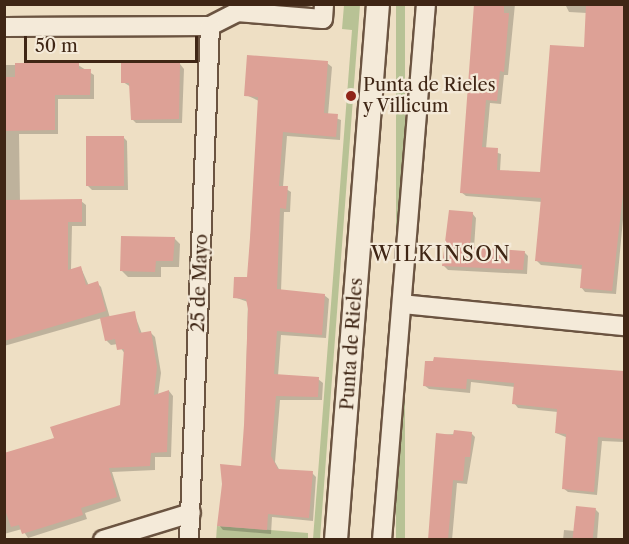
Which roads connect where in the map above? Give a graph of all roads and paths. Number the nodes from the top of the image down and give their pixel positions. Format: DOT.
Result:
graph roads {
  1 [pos="378,4"];
  2 [pos="426,4"];
  3 [pos="324,12"];
  4 [pos="210,26"];
  5 [pos="4,27"];
  6 [pos="402,303"];
  7 [pos="624,326"];
  8 [pos="191,513"];
  9 [pos="103,540"];
  10 [pos="189,540"];
  11 [pos="336,540"];
  12 [pos="382,540"];
  1 -- 11 [label="street, Punta de Rieles"];
  2 -- 6 [label="street"];
  3 -- 4 [label="street"];
  4 -- 5 [label="street"];
  4 -- 8 [label="street, 25 de Mayo"];
  6 -- 7 [label="street"];
  6 -- 12 [label="street"];
  8 -- 9 [label="street"];
  8 -- 10 [label="street, 25 de Mayo"];
}
